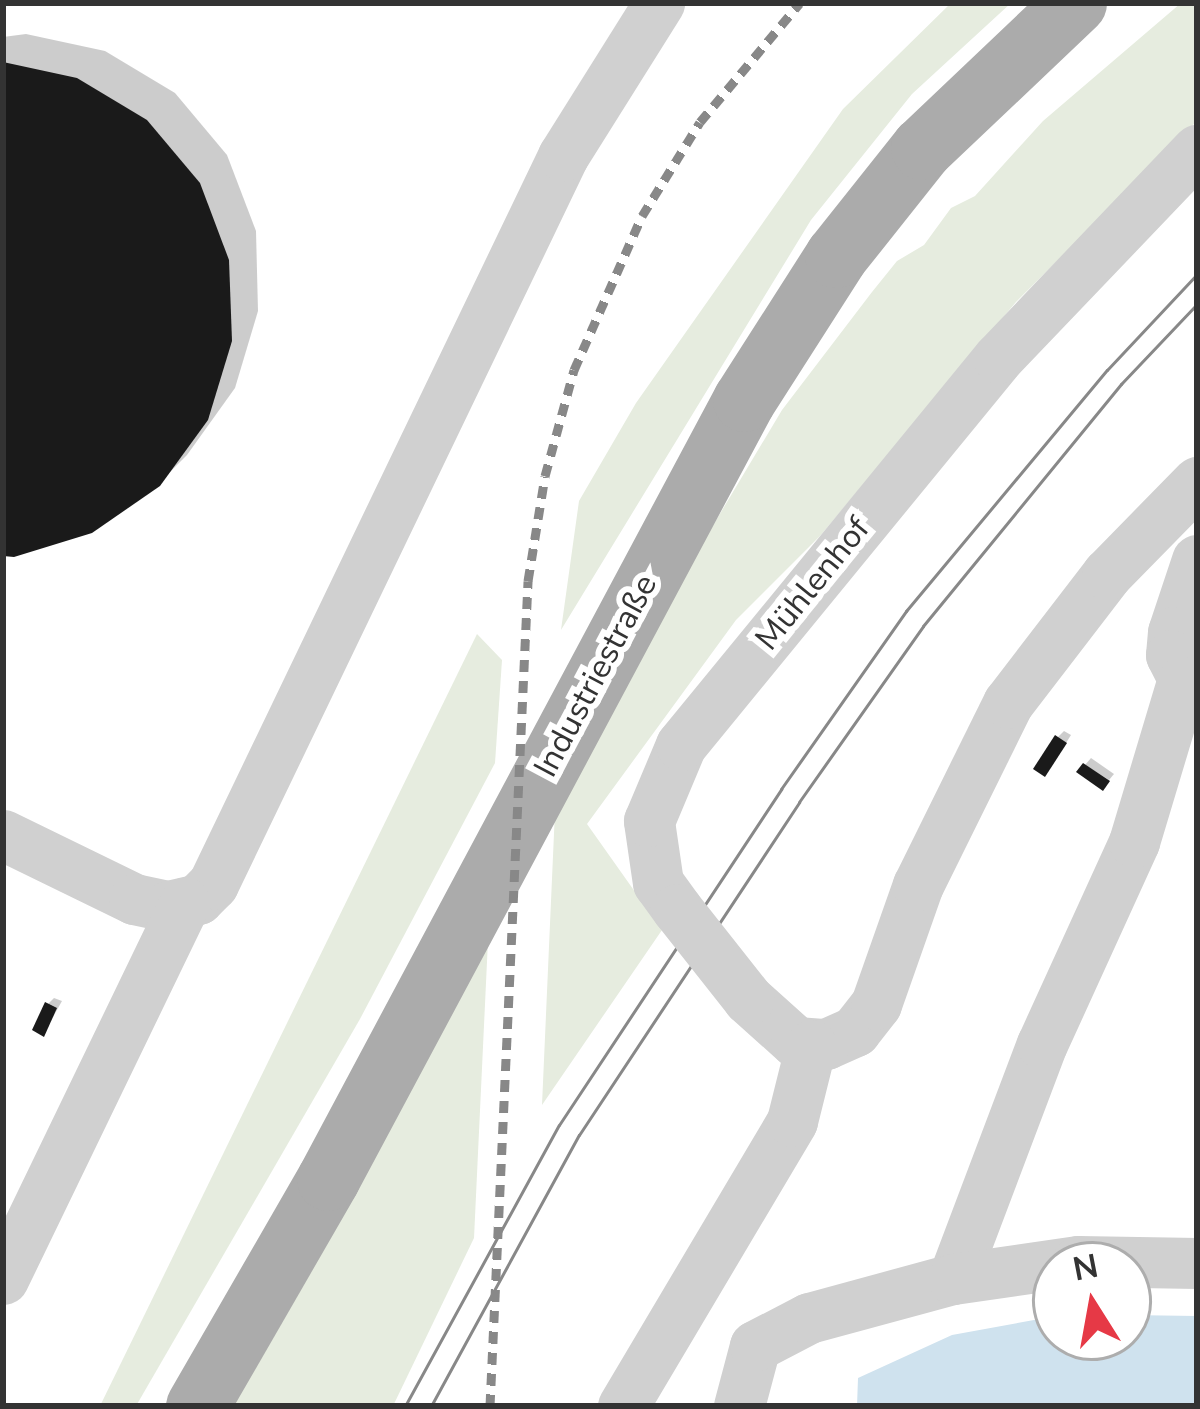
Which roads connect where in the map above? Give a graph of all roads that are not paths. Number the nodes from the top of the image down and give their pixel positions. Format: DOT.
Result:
graph roads {
  1 [pos="659,3"];
  2 [pos="1075,3"];
  3 [pos="1197,150"];
  4 [pos="1189,506"];
  5 [pos="1197,560"];
  6 [pos="1189,694"];
  7 [pos="3,835"];
  8 [pos="185,903"];
  9 [pos="811,1045"];
  10 [pos="1197,1263"];
  11 [pos="3,1279"];
  12 [pos="952,1279"];
  13 [pos="197,1406"];
  14 [pos="622,1406"];
  15 [pos="739,1406"];
  1 -- 8 [label="street"];
  2 -- 13 [label="main road, Industriestraße"];
  3 -- 9 [label="street, Mühlenhof, bridge"];
  4 -- 9 [label="street"];
  5 -- 6 [label="street"];
  6 -- 12 [label="street"];
  7 -- 8 [label="street"];
  8 -- 11 [label="street"];
  9 -- 14 [label="street"];
  10 -- 12 [label="street"];
  12 -- 15 [label="street"];
}
